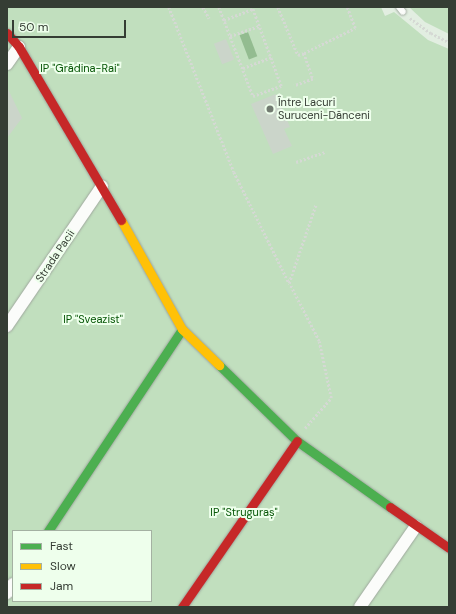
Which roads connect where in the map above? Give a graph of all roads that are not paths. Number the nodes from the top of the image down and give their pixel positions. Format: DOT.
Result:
graph roads {
  1 [pos="7,33"];
  2 [pos="19,48"];
  3 [pos="7,64"];
  4 [pos="102,186"];
  5 [pos="7,326"];
  6 [pos="182,329"];
  7 [pos="297,441"];
  8 [pos="416,526"];
  9 [pos="49,530"];
  10 [pos="449,548"];
  11 [pos="182,607"];
  12 [pos="360,607"];
  1 -- 2 [label="street"];
  2 -- 3 [label="street"];
  2 -- 4 [label="street"];
  4 -- 5 [label="street, Strada Pacii"];
  4 -- 6 [label="street"];
  6 -- 7 [label="street"];
  6 -- 9 [label="street"];
  7 -- 8 [label="street"];
  7 -- 11 [label="street"];
  8 -- 10 [label="street"];
  8 -- 12 [label="street"];
}
